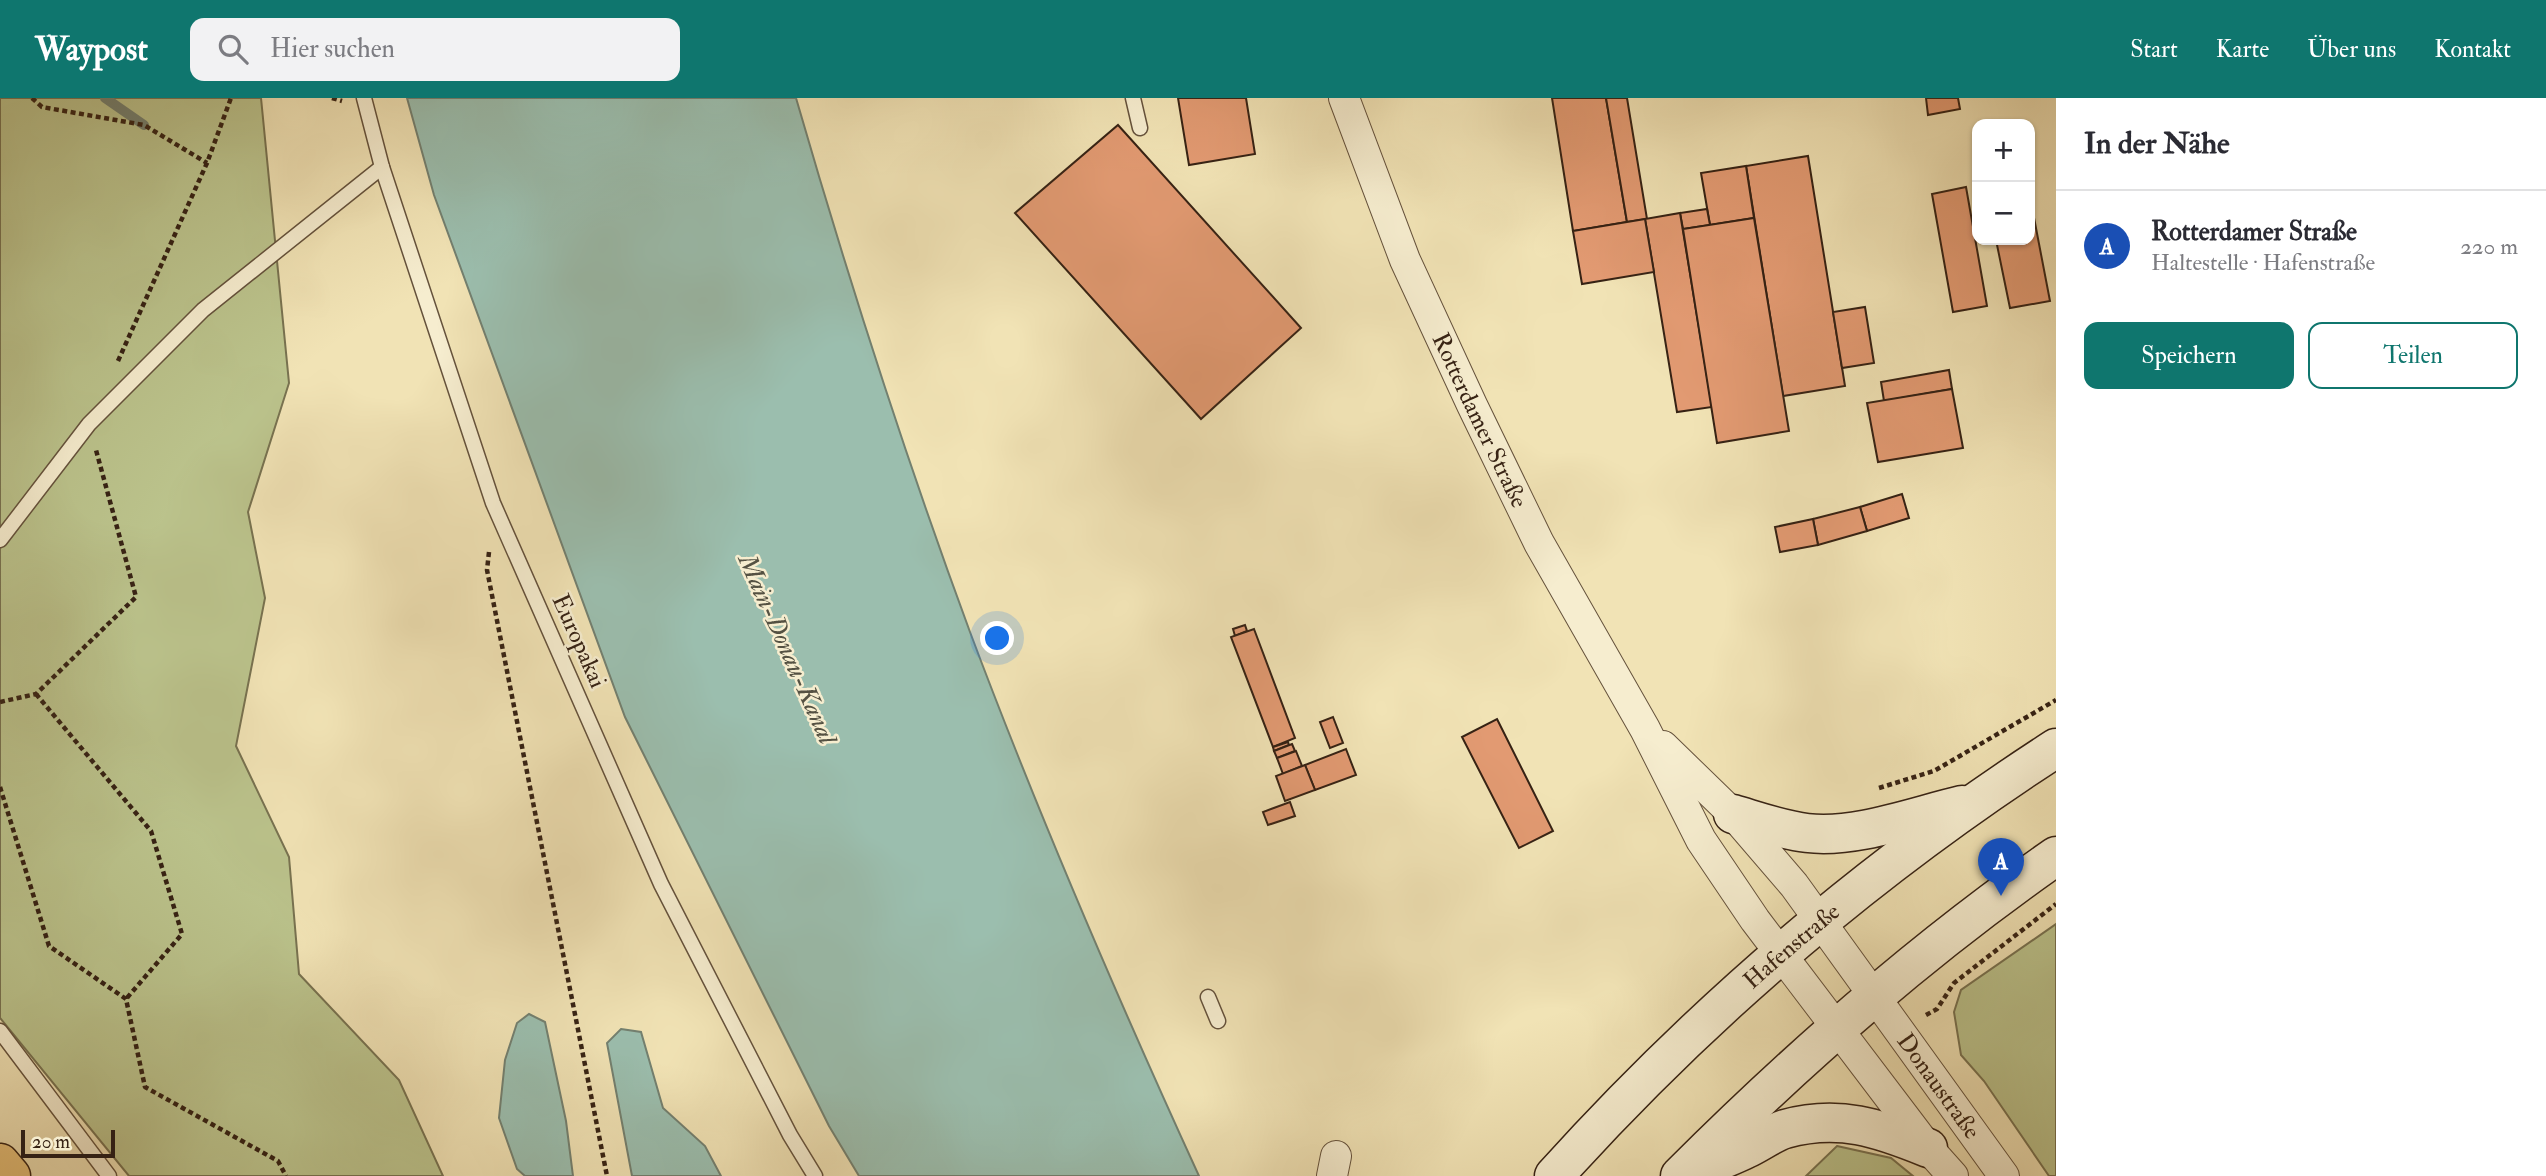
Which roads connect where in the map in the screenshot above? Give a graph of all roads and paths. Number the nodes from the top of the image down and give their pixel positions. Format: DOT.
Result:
graph roads {
  1 [pos="32,98"];
  2 [pos="232,98"];
  3 [pos="364,98"];
  4 [pos="1133,98"];
  5 [pos="1344,98"];
  6 [pos="1140,128"];
  7 [pos="207,163"];
  8 [pos="382,167"];
  9 [pos="117,362"];
  10 [pos="89,424"];
  11 [pos="493,503"];
  12 [pos="0,540"];
  13 [pos="36,694"];
  14 [pos="0,702"];
  15 [pos="1646,729"];
  16 [pos="2056,748"];
  17 [pos="0,787"];
  18 [pos="1978,801"];
  19 [pos="1733,814"];
  20 [pos="2056,856"];
  21 [pos="1821,921"];
  22 [pos="1781,955"];
  23 [pos="1876,996"];
  24 [pos="1208,997"];
  25 [pos="126,999"];
  26 [pos="1218,1021"];
  27 [pos="1838,1029"];
  28 [pos="0,1031"];
  29 [pos="1941,1162"];
  30 [pos="0,1163"];
  31 [pos="11,1176"];
  32 [pos="108,1176"];
  33 [pos="286,1176"];
  34 [pos="607,1176"];
  35 [pos="815,1176"];
  36 [pos="1554,1176"];
  37 [pos="1681,1176"];
  38 [pos="2004,1176"];
  1 -- 7 [label="path"];
  2 -- 7 [label="path"];
  3 -- 8 [label="lane, Europakai"];
  4 -- 6 [label="lane"];
  5 -- 15 [label="street, Rotterdamer Straße"];
  7 -- 9 [label="path"];
  8 -- 10 [label="lane"];
  8 -- 11 [label="lane, Europakai"];
  10 -- 12 [label="lane"];
  10 -- 13 [label="path"];
  11 -- 34 [label="path"];
  11 -- 35 [label="lane, Europakai"];
  13 -- 14 [label="path"];
  13 -- 25 [label="path"];
  15 -- 19 [label="street, Rotterdamer Straße"];
  15 -- 22 [label="street, Rotterdamer Straße"];
  16 -- 18 [label="main road, Hafenstraße"];
  17 -- 25 [label="path"];
  18 -- 19 [label="main road"];
  18 -- 21 [label="main road, Hafenstraße"];
  19 -- 21 [label="street, Rotterdamer Straße"];
  20 -- 23 [label="main road"];
  21 -- 22 [label="main road, Hafenstraße"];
  21 -- 23 [label="street, Rotterdamer Straße"];
  22 -- 27 [label="street, Donaustraße"];
  22 -- 36 [label="main road, Hafenstraße"];
  23 -- 27 [label="main road"];
  23 -- 38 [label="street, Donaustraße"];
  24 -- 26 [label="lane"];
  25 -- 33 [label="path"];
  27 -- 29 [label="street, Donaustraße"];
  27 -- 37 [label="main road"];
  28 -- 32 [label="lane"];
  29 -- 37 [label="main road"];
  30 -- 31 [label="highway"];
}
